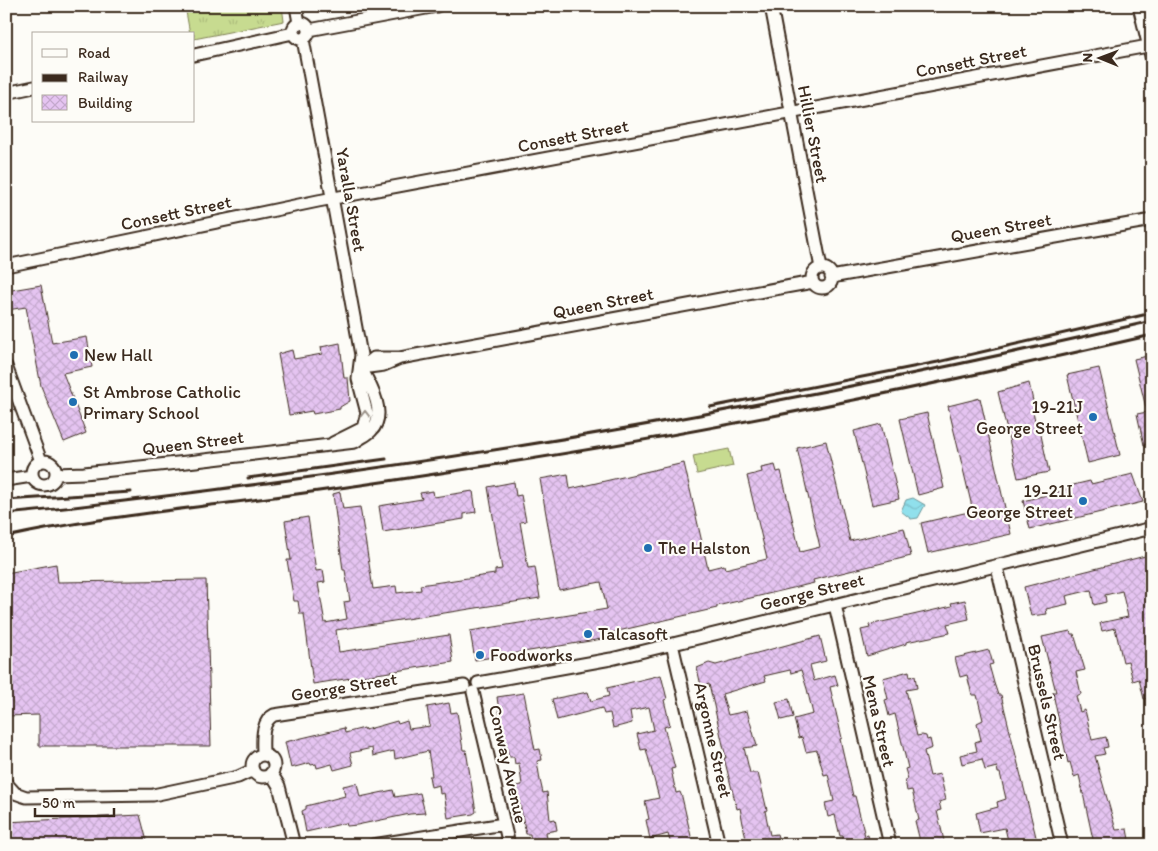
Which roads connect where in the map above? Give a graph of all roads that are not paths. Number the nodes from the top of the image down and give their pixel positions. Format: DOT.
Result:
graph roads {
  1 [pos="296,6"];
  2 [pos="437,6"];
  3 [pos="771,6"];
  4 [pos="1139,6"];
  5 [pos="301,31"];
  6 [pos="1148,46"];
  7 [pos="195,55"];
  8 [pos="1152,60"];
  9 [pos="32,87"];
  10 [pos="6,93"];
  11 [pos="791,112"];
  12 [pos="333,199"];
  13 [pos="1150,219"];
  14 [pos="6,266"];
  15 [pos="820,268"];
  16 [pos="831,277"];
  17 [pos="812,282"];
  18 [pos="6,366"];
  19 [pos="361,368"];
  20 [pos="41,462"];
  21 [pos="56,474"];
  22 [pos="32,476"];
  23 [pos="6,480"];
  24 [pos="1152,528"];
  25 [pos="997,567"];
  26 [pos="835,605"];
  27 [pos="672,644"];
  28 [pos="472,687"];
  29 [pos="263,755"];
  30 [pos="253,770"];
  31 [pos="271,773"];
  32 [pos="6,783"];
  33 [pos="504,824"];
  34 [pos="294,845"];
  35 [pos="373,845"];
  36 [pos="509,845"];
  37 [pos="719,845"];
  38 [pos="890,845"];
  39 [pos="1062,845"];
  1 -- 5 [label="street, Yaralla Street"];
  2 -- 5 [label="street"];
  3 -- 11 [label="street, Hillier Street"];
  4 -- 6 [label="street"];
  5 -- 7 [label="street"];
  5 -- 12 [label="street, Yaralla Street"];
  6 -- 8 [label="street"];
  6 -- 11 [label="street, Consett Street"];
  9 -- 10 [label="street"];
  11 -- 12 [label="street, Consett Street"];
  11 -- 15 [label="street, Hillier Street"];
  12 -- 14 [label="street, Consett Street"];
  12 -- 19 [label="street, Yaralla Street"];
  13 -- 16 [label="street, Queen Street"];
  15 -- 16 [label="street"];
  15 -- 17 [label="street"];
  16 -- 17 [label="street"];
  17 -- 19 [label="street, Queen Street"];
  18 -- 20 [label="street"];
  19 -- 21 [label="street, Queen Street"];
  20 -- 21 [label="street"];
  20 -- 22 [label="street"];
  21 -- 22 [label="street"];
  22 -- 23 [label="street"];
  24 -- 25 [label="street, George Street"];
  25 -- 26 [label="street, George Street"];
  25 -- 39 [label="street, Brussels Street"];
  26 -- 27 [label="street, George Street"];
  26 -- 38 [label="street, Mena Street"];
  27 -- 28 [label="street, George Street"];
  27 -- 37 [label="street, Argonne Street"];
  28 -- 29 [label="street, George Street"];
  28 -- 33 [label="street, Conway Avenue"];
  29 -- 30 [label="street"];
  29 -- 31 [label="street"];
  30 -- 31 [label="street"];
  30 -- 32 [label="street"];
  31 -- 34 [label="street"];
  33 -- 35 [label="street"];
  33 -- 36 [label="street, Conway Avenue"];
}
